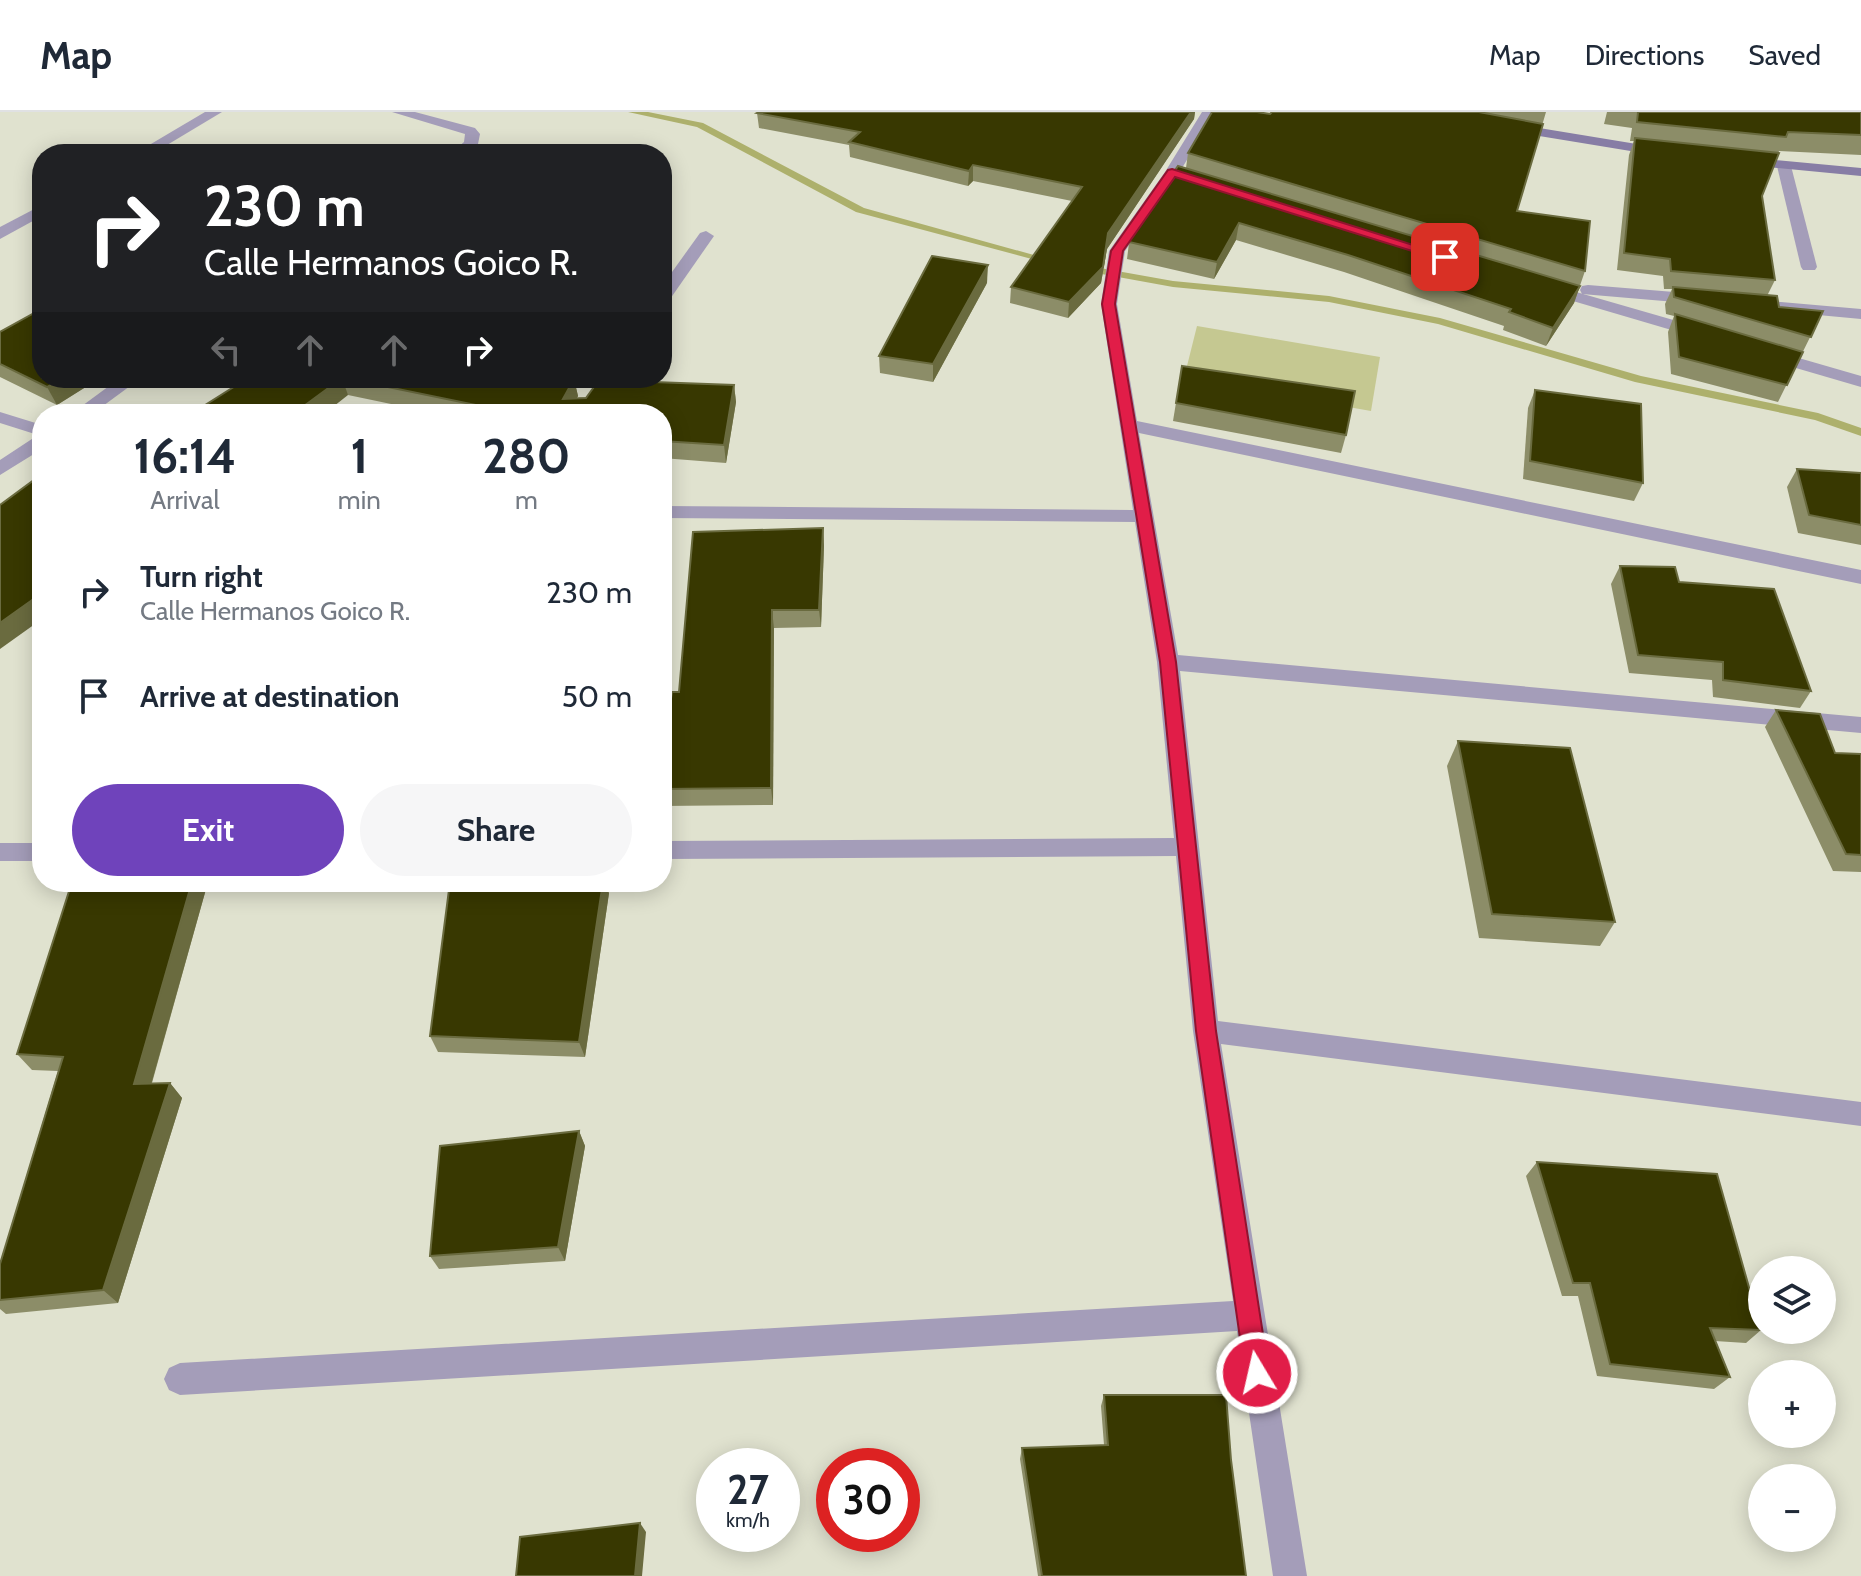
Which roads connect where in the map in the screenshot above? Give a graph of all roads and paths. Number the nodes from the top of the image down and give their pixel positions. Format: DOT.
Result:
graph roads {
  1 [pos="215,112"];
  2 [pos="399,112"];
  3 [pos="1209,112"];
  4 [pos="1488,123"];
  5 [pos="159,144"];
  6 [pos="471,144"];
  7 [pos="1673,153"];
  8 [pos="1721,158"];
  9 [pos="1784,166"];
  10 [pos="1861,172"];
  11 [pos="32,216"];
  12 [pos="0,234"];
  13 [pos="706,236"];
  14 [pos="1809,267"];
  15 [pos="672,284"];
  16 [pos="1861,314"];
  17 [pos="1717,339"];
  18 [pos="1747,348"];
  19 [pos="1861,382"];
  20 [pos="118,388"];
  21 [pos="94,404"];
  22 [pos="0,417"];
  23 [pos="1129,425"];
  24 [pos="32,428"];
  25 [pos="32,447"];
  26 [pos="0,469"];
  27 [pos="672,512"];
  28 [pos="1143,516"];
  29 [pos="1861,577"];
  30 [pos="1168,662"];
  31 [pos="1861,725"];
  32 [pos="1188,847"];
  33 [pos="672,850"];
  34 [pos="0,852"];
  35 [pos="32,852"];
  36 [pos="1206,1031"];
  37 [pos="1861,1114"];
  38 [pos="1248,1315"];
  39 [pos="180,1379"];
  40 [pos="1290,1576"];
  1 -- 5 [label="street"];
  2 -- 6 [label="street"];
  3 -- 23 [label="street"];
  4 -- 7 [label="main road"];
  8 -- 9 [label="main road"];
  9 -- 10 [label="main road"];
  9 -- 14 [label="street"];
  11 -- 12 [label="street"];
  13 -- 15 [label="street"];
  16 -- 17 [label="street"];
  18 -- 19 [label="street"];
  20 -- 21 [label="street"];
  22 -- 24 [label="street"];
  23 -- 28 [label="street"];
  23 -- 29 [label="street"];
  25 -- 26 [label="street"];
  27 -- 28 [label="street"];
  28 -- 30 [label="street"];
  30 -- 31 [label="street"];
  30 -- 32 [label="street"];
  32 -- 33 [label="street"];
  32 -- 36 [label="street"];
  34 -- 35 [label="street"];
  36 -- 37 [label="street"];
  36 -- 38 [label="street"];
  38 -- 39 [label="street"];
  38 -- 40 [label="street"];
}
